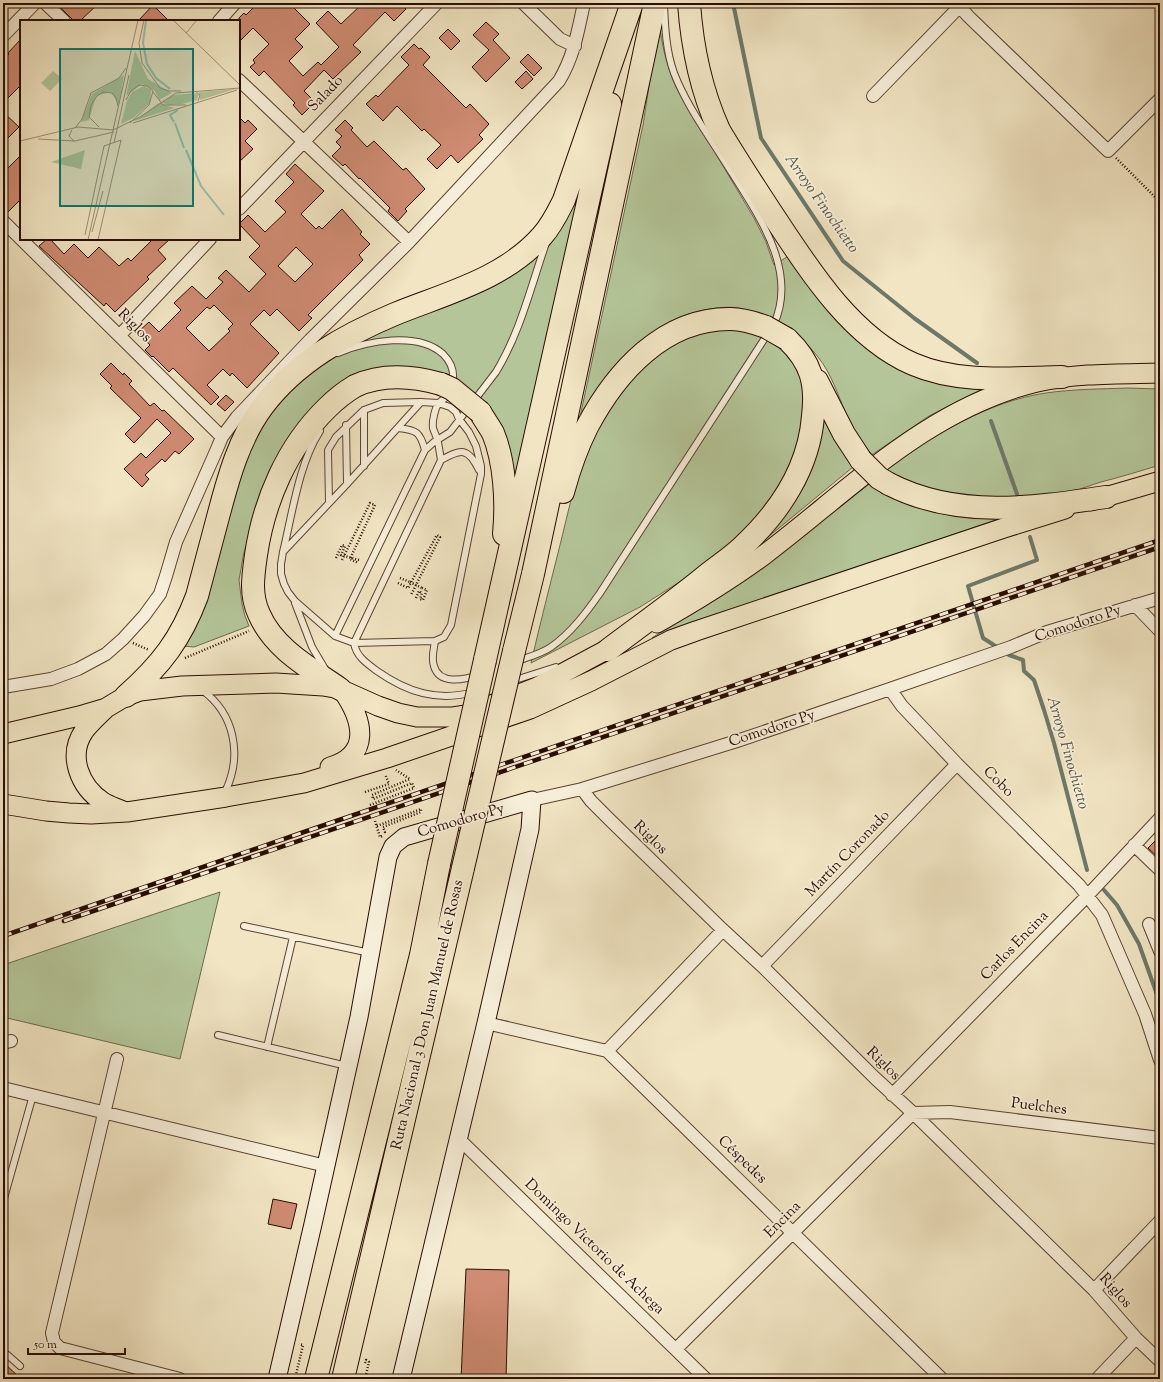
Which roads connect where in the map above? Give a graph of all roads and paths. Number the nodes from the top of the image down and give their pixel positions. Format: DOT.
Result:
graph roads {
  1 [pos="35,3"];
  2 [pos="44,3"];
  3 [pos="235,3"];
  4 [pos="438,3"];
  5 [pos="523,3"];
  6 [pos="584,3"];
  7 [pos="632,3"];
  8 [pos="655,3"];
  9 [pos="664,3"];
  10 [pos="689,3"];
  11 [pos="960,4"];
  12 [pos="63,20"];
  13 [pos="219,20"];
  14 [pos="3,36"];
  15 [pos="575,46"];
  16 [pos="240,81"];
  17 [pos="873,96"];
  18 [pos="1160,98"];
  19 [pos="303,141"];
  20 [pos="1108,151"];
  21 [pos="1160,202"];
  22 [pos="240,207"];
  23 [pos="554,219"];
  24 [pos="3,222"];
  25 [pos="19,234"];
  26 [pos="25,240"];
  27 [pos="209,240"];
  28 [pos="409,242"];
  29 [pos="120,335"];
  30 [pos="333,356"];
  31 [pos="316,364"];
  32 [pos="811,372"];
  33 [pos="1160,373"];
  34 [pos="1062,377"];
  35 [pos="356,386"];
  36 [pos="274,391"];
  37 [pos="440,393"];
  38 [pos="421,402"];
  39 [pos="364,410"];
  40 [pos="332,412"];
  41 [pos="459,419"];
  42 [pos="324,424"];
  43 [pos="346,425"];
  44 [pos="398,428"];
  45 [pos="222,437"];
  46 [pos="438,440"];
  47 [pos="425,450"];
  48 [pos="441,460"];
  49 [pos="364,466"];
  50 [pos="481,474"];
  51 [pos="1160,481"];
  52 [pos="347,484"];
  53 [pos="1106,497"];
  54 [pos="329,503"];
  55 [pos="283,552"];
  56 [pos="336,558"];
  57 [pos="342,560"];
  58 [pos="533,574"];
  59 [pos="400,578"];
  60 [pos="398,583"];
  61 [pos="411,595"];
  62 [pos="500,597"];
  63 [pos="416,598"];
  64 [pos="1160,598"];
  65 [pos="295,601"];
  66 [pos="1135,605"];
  67 [pos="1160,631"];
  68 [pos="335,636"];
  69 [pos="435,641"];
  70 [pos="354,643"];
  71 [pos="603,652"];
  72 [pos="498,662"];
  73 [pos="502,683"];
  74 [pos="196,686"];
  75 [pos="3,687"];
  76 [pos="488,688"];
  77 [pos="890,689"];
  78 [pos="341,690"];
  79 [pos="126,696"];
  80 [pos="106,708"];
  81 [pos="3,734"];
  82 [pos="380,760"];
  83 [pos="957,764"];
  84 [pos="582,789"];
  85 [pos="226,790"];
  86 [pos="365,792"];
  87 [pos="532,800"];
  88 [pos="194,801"];
  89 [pos="3,804"];
  90 [pos="370,805"];
  91 [pos="127,812"];
  92 [pos="1160,818"];
  93 [pos="1134,845"];
  94 [pos="1160,870"];
  95 [pos="1088,895"];
  96 [pos="1149,924"];
  97 [pos="244,926"];
  98 [pos="723,930"];
  99 [pos="293,937"];
  100 [pos="1160,951"];
  101 [pos="371,954"];
  102 [pos="762,966"];
  103 [pos="486,1023"];
  104 [pos="218,1035"];
  105 [pos="267,1047"];
  106 [pos="607,1050"];
  107 [pos="117,1059"];
  108 [pos="1160,1060"];
  109 [pos="348,1066"];
  110 [pos="3,1088"];
  111 [pos="33,1095"];
  112 [pos="892,1095"];
  113 [pos="105,1113"];
  114 [pos="913,1113"];
  115 [pos="1160,1138"];
  116 [pos="459,1139"];
  117 [pos="326,1166"];
  118 [pos="3,1202"];
  119 [pos="1160,1221"];
  120 [pos="793,1232"];
  121 [pos="1094,1290"];
  122 [pos="1136,1338"];
  123 [pos="676,1349"];
  124 [pos="3,1351"];
  125 [pos="1160,1362"];
  126 [pos="20,1366"];
  127 [pos="364,1367"];
  128 [pos="180,1379"];
  129 [pos="277,1379"];
  130 [pos="316,1379"];
  131 [pos="343,1379"];
  132 [pos="365,1379"];
  133 [pos="401,1379"];
  134 [pos="706,1379"];
  135 [pos="942,1379"];
  136 [pos="1097,1379"];
  1 -- 14 [label="street"];
  2 -- 12 [label="street"];
  3 -- 13 [label="street"];
  4 -- 19 [label="street, Salado"];
  5 -- 15 [label="street"];
  6 -- 15 [label="street"];
  7 -- 23 [label="highway"];
  7 -- 62 [label="highway"];
  8 -- 58 [label="highway"];
  9 -- 72 [label="lane"];
  10 -- 34 [label="highway"];
  11 -- 17 [label="street"];
  11 -- 20 [label="street"];
  15 -- 28 [label="street"];
  16 -- 19 [label="street"];
  18 -- 20 [label="street"];
  19 -- 22 [label="street, Salado"];
  19 -- 28 [label="street"];
  20 -- 21 [label="path"];
  23 -- 36 [label="highway"];
  23 -- 41 [label="lane"];
  24 -- 25 [label="street, Riglos"];
  26 -- 29 [label="street, Riglos"];
  27 -- 29 [label="street"];
  28 -- 45 [label="street"];
  29 -- 45 [label="street, Riglos"];
  30 -- 37 [label="lane"];
  31 -- 36 [label="lane"];
  32 -- 53 [label="highway, bridge"];
  32 -- 58 [label="highway, bridge"];
  32 -- 71 [label="highway"];
  33 -- 34 [label="main road"];
  34 -- 71 [label="main road"];
  35 -- 37 [label="highway"];
  35 -- 40 [label="lane"];
  35 -- 78 [label="highway"];
  36 -- 79 [label="highway"];
  37 -- 38 [label="lane"];
  37 -- 41 [label="lane"];
  37 -- 46 [label="lane"];
  37 -- 62 [label="highway, bridge"];
  38 -- 39 [label="lane"];
  38 -- 44 [label="lane"];
  39 -- 43 [label="lane"];
  39 -- 49 [label="lane"];
  41 -- 46 [label="lane"];
  41 -- 50 [label="lane"];
  42 -- 55 [label="lane"];
  43 -- 52 [label="lane"];
  43 -- 54 [label="lane"];
  44 -- 47 [label="lane"];
  44 -- 49 [label="lane"];
  45 -- 75 [label="street"];
  46 -- 47 [label="lane"];
  46 -- 48 [label="lane"];
  47 -- 68 [label="lane"];
  48 -- 50 [label="lane"];
  48 -- 70 [label="lane"];
  49 -- 52 [label="lane"];
  50 -- 69 [label="lane"];
  51 -- 53 [label="main road"];
  52 -- 54 [label="lane"];
  53 -- 82 [label="main road"];
  54 -- 55 [label="lane"];
  55 -- 65 [label="lane"];
  56 -- 57 [label="path"];
  58 -- 72 [label="highway"];
  59 -- 63 [label="path, bridge"];
  60 -- 61 [label="path"];
  62 -- 72 [label="highway"];
  64 -- 66 [label="street, Comodoro Py"];
  65 -- 68 [label="lane"];
  65 -- 78 [label="lane"];
  66 -- 67 [label="street"];
  66 -- 77 [label="street, Comodoro Py"];
  68 -- 70 [label="lane"];
  69 -- 70 [label="lane"];
  69 -- 72 [label="lane"];
  70 -- 76 [label="lane"];
  71 -- 73 [label="lane"];
  71 -- 78 [label="main road"];
  72 -- 130 [label="highway, Ruta Nacional 3 Don Juan Manuel de Rosas, bridge"];
  72 -- 131 [label="highway, Ruta Nacional 3 Don Juan Manuel de Rosas, bridge"];
  74 -- 78 [label="main road"];
  74 -- 79 [label="main road"];
  74 -- 85 [label="lane"];
  77 -- 83 [label="street, Cobo"];
  77 -- 84 [label="street, Comodoro Py"];
  78 -- 85 [label="main road"];
  79 -- 80 [label="main road"];
  80 -- 81 [label="main road"];
  80 -- 91 [label="main road"];
  82 -- 86 [label="path"];
  82 -- 88 [label="main road"];
  82 -- 90 [label="path"];
  83 -- 95 [label="street, Cobo"];
  83 -- 102 [label="street, Martín Coronado"];
  84 -- 87 [label="street, Comodoro Py"];
  84 -- 98 [label="street, Riglos"];
  85 -- 88 [label="main road"];
  87 -- 101 [label="street, Comodoro Py"];
  87 -- 103 [label="street"];
  88 -- 91 [label="main road"];
  89 -- 91 [label="main road"];
  92 -- 93 [label="street, Carlos Encina"];
  93 -- 94 [label="street"];
  93 -- 95 [label="street, Carlos Encina"];
  95 -- 108 [label="street, Cobo"];
  95 -- 112 [label="street, Carlos Encina"];
  96 -- 100 [label="street"];
  97 -- 99 [label="lane"];
  98 -- 102 [label="street, Riglos"];
  98 -- 106 [label="street"];
  99 -- 101 [label="lane"];
  99 -- 105 [label="lane"];
  101 -- 109 [label="street"];
  102 -- 112 [label="street, Riglos"];
  103 -- 106 [label="street"];
  103 -- 116 [label="street"];
  104 -- 105 [label="lane"];
  105 -- 109 [label="lane"];
  106 -- 120 [label="street, Céspedes"];
  107 -- 113 [label="street"];
  109 -- 117 [label="street"];
  110 -- 111 [label="street"];
  111 -- 113 [label="street"];
  111 -- 118 [label="lane"];
  112 -- 114 [label="street, Riglos"];
  113 -- 117 [label="street"];
  113 -- 128 [label="street"];
  114 -- 115 [label="street, Puelches"];
  114 -- 120 [label="street, Encina"];
  114 -- 121 [label="street, Riglos"];
  116 -- 123 [label="street, Domingo Victorio de Achega"];
  116 -- 133 [label="street"];
  117 -- 129 [label="street"];
  119 -- 121 [label="street"];
  120 -- 123 [label="street, Encina"];
  120 -- 135 [label="street, Céspedes"];
  121 -- 122 [label="street, Riglos"];
  122 -- 125 [label="street, Riglos"];
  122 -- 136 [label="street"];
  123 -- 134 [label="street, Domingo Victorio de Achega"];
  124 -- 126 [label="lane"];
  127 -- 132 [label="path"];
}
